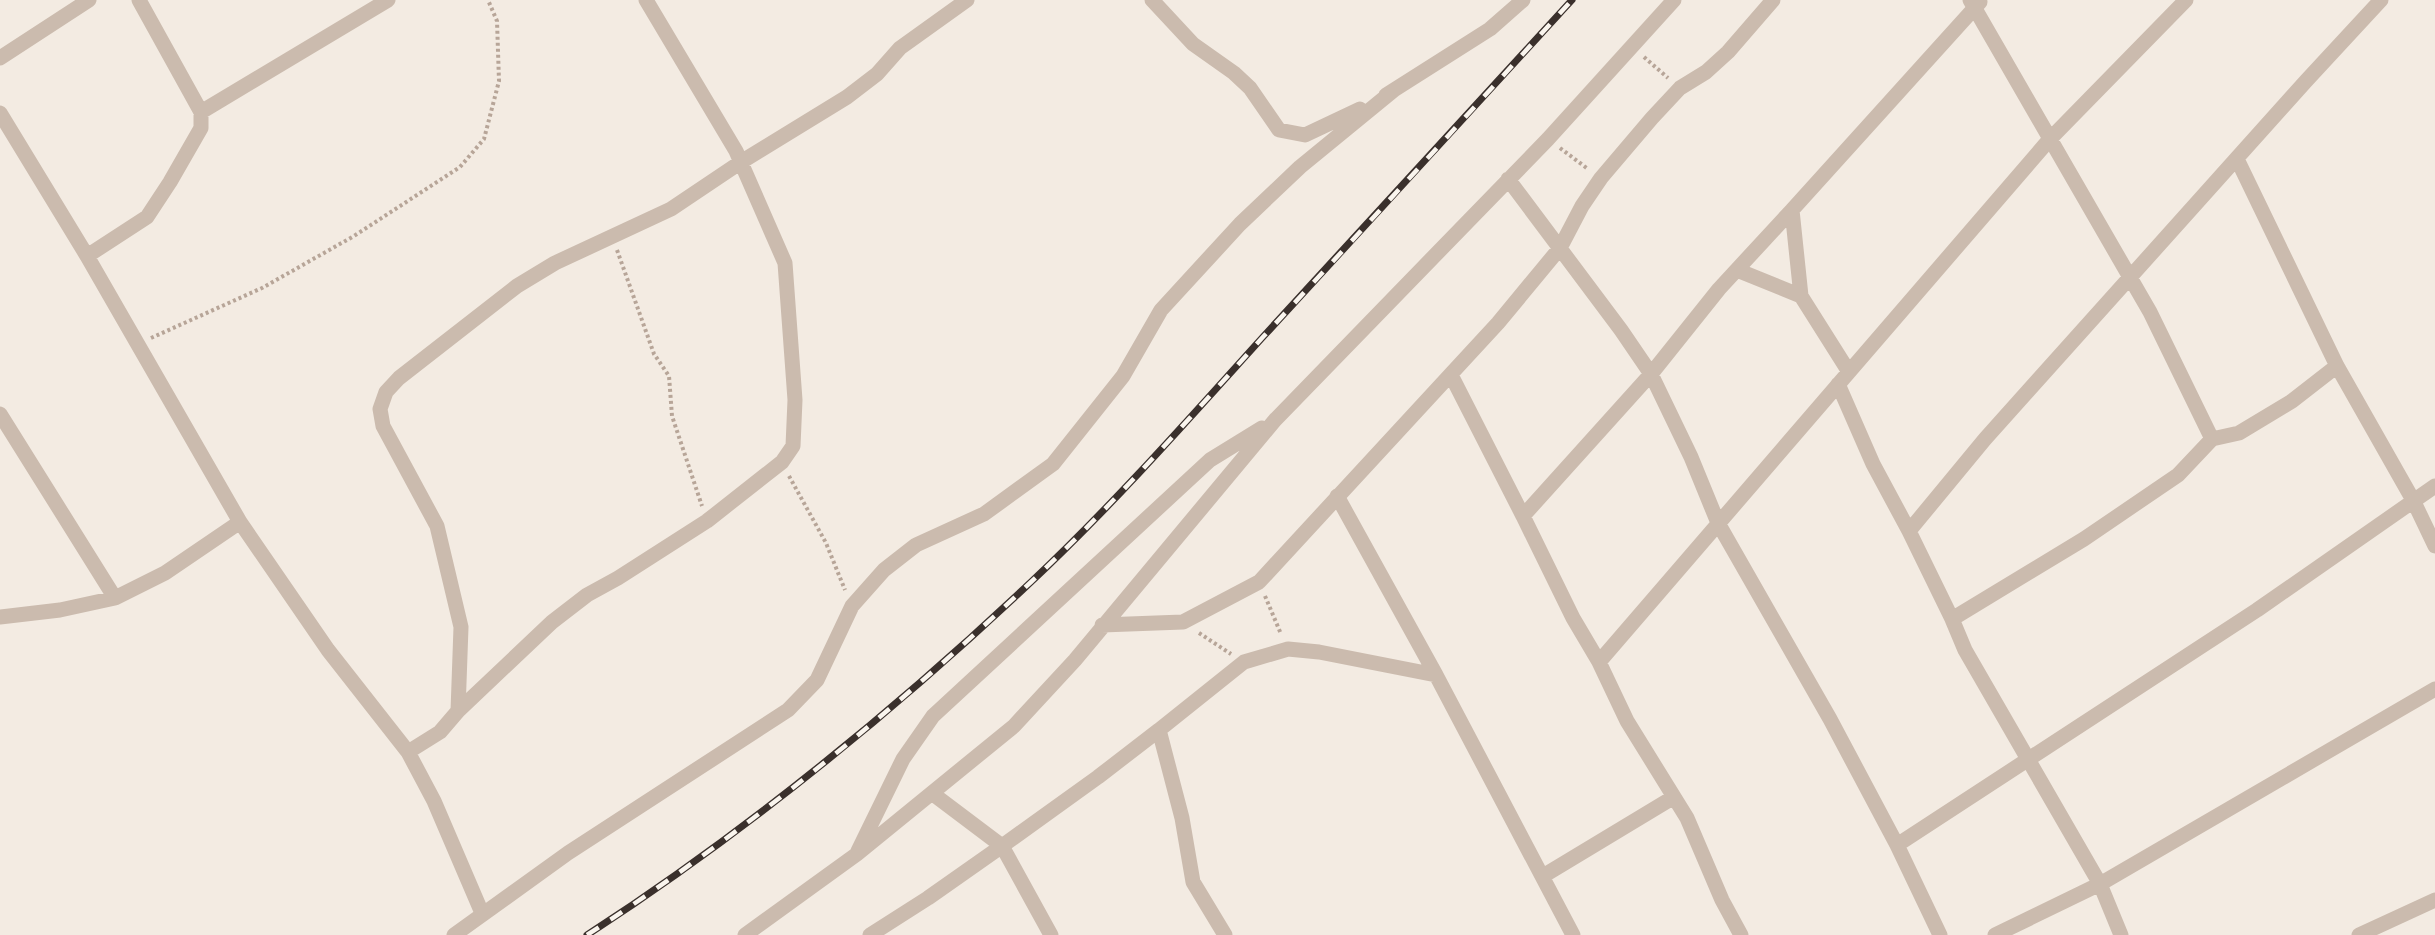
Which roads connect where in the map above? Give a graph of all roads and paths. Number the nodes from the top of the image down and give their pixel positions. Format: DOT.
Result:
graph roads {
  1 [pos="89,0"];
  2 [pos="139,0"];
  3 [pos="388,0"];
  4 [pos="488,0"];
  5 [pos="646,0"];
  6 [pos="967,0"];
  7 [pos="1152,0"];
  8 [pos="1524,0"];
  9 [pos="1674,0"];
  10 [pos="1773,0"];
  11 [pos="2186,0"];
  12 [pos="2381,0"];
  13 [pos="1975,3"];
  14 [pos="1631,47"];
  15 [pos="0,58"];
  16 [pos="1680,88"];
  17 [pos="1394,90"];
  18 [pos="0,112"];
  19 [pos="201,112"];
  20 [pos="1548,139"];
  21 [pos="2049,140"];
  22 [pos="2237,159"];
  23 [pos="741,162"];
  24 [pos="1601,178"];
  25 [pos="1508,179"];
  26 [pos="1792,210"];
  27 [pos="612,237"];
  28 [pos="1560,248"];
  29 [pos="87,256"];
  30 [pos="1737,270"];
  31 [pos="2130,279"];
  32 [pos="1801,296"];
  33 [pos="138,344"];
  34 [pos="2337,366"];
  35 [pos="1849,372"];
  36 [pos="1651,374"];
  37 [pos="1450,375"];
  38 [pos="1838,384"];
  39 [pos="0,414"];
  40 [pos="1275,420"];
  41 [pos="2212,439"];
  42 [pos="782,462"];
  43 [pos="2435,486"];
  44 [pos="1337,496"];
  45 [pos="2413,500"];
  46 [pos="1522,516"];
  47 [pos="707,521"];
  48 [pos="240,522"];
  49 [pos="1718,523"];
  50 [pos="1909,531"];
  51 [pos="2435,546"];
  52 [pos="1259,582"];
  53 [pos="115,598"];
  54 [pos="852,606"];
  55 [pos="0,617"];
  56 [pos="1952,619"];
  57 [pos="1183,622"];
  58 [pos="1102,626"];
  59 [pos="1288,649"];
  60 [pos="1244,662"];
  61 [pos="1599,662"];
  62 [pos="1436,675"];
  63 [pos="2435,689"];
  64 [pos="458,711"];
  65 [pos="1159,730"];
  66 [pos="408,752"];
  67 [pos="2029,760"];
  68 [pos="933,794"];
  69 [pos="1674,797"];
  70 [pos="1897,845"];
  71 [pos="1002,846"];
  72 [pos="857,854"];
  73 [pos="1543,876"];
  74 [pos="2100,884"];
  75 [pos="2435,900"];
  76 [pos="482,913"];
  77 [pos="1565,920"];
  78 [pos="454,935"];
  79 [pos="745,935"];
  80 [pos="870,935"];
  81 [pos="1051,935"];
  82 [pos="1225,935"];
  83 [pos="1556,935"];
  84 [pos="1573,935"];
  85 [pos="1741,935"];
  86 [pos="1940,935"];
  87 [pos="1995,935"];
  88 [pos="2121,935"];
  89 [pos="2359,935"];
  1 -- 15 [label="street"];
  2 -- 19 [label="street"];
  3 -- 19 [label="street"];
  4 -- 33 [label="path"];
  5 -- 23 [label="street"];
  6 -- 23 [label="street"];
  7 -- 17 [label="street"];
  8 -- 17 [label="street"];
  9 -- 14 [label="street"];
  10 -- 16 [label="street"];
  11 -- 21 [label="street"];
  12 -- 22 [label="street"];
  13 -- 21 [label="street"];
  13 -- 26 [label="street"];
  14 -- 16 [label="path"];
  14 -- 20 [label="street"];
  16 -- 24 [label="street"];
  17 -- 54 [label="street"];
  18 -- 29 [label="street"];
  19 -- 29 [label="street"];
  20 -- 24 [label="path"];
  20 -- 25 [label="street"];
  21 -- 31 [label="street"];
  21 -- 35 [label="street"];
  22 -- 31 [label="street"];
  22 -- 34 [label="street"];
  23 -- 27 [label="street"];
  23 -- 42 [label="street"];
  24 -- 28 [label="street"];
  25 -- 28 [label="street"];
  25 -- 40 [label="street"];
  26 -- 30 [label="street"];
  26 -- 32 [label="street"];
  27 -- 47 [label="path"];
  27 -- 64 [label="street"];
  28 -- 36 [label="street"];
  28 -- 37 [label="street"];
  29 -- 33 [label="street"];
  30 -- 32 [label="street"];
  30 -- 36 [label="street"];
  31 -- 41 [label="street"];
  31 -- 50 [label="street"];
  32 -- 35 [label="street"];
  33 -- 48 [label="street"];
  34 -- 41 [label="street"];
  34 -- 45 [label="street"];
  35 -- 38 [label="street"];
  36 -- 46 [label="street"];
  36 -- 49 [label="street"];
  37 -- 44 [label="street"];
  37 -- 46 [label="street"];
  38 -- 49 [label="street"];
  38 -- 50 [label="street"];
  39 -- 53 [label="street"];
  40 -- 58 [label="street"];
  40 -- 72 [label="street"];
  41 -- 56 [label="street"];
  42 -- 47 [label="street"];
  42 -- 54 [label="path"];
  43 -- 45 [label="street"];
  44 -- 52 [label="street"];
  44 -- 62 [label="street"];
  45 -- 51 [label="street"];
  45 -- 67 [label="street"];
  46 -- 61 [label="street"];
  47 -- 64 [label="street"];
  48 -- 53 [label="street"];
  48 -- 66 [label="street"];
  49 -- 61 [label="street"];
  49 -- 70 [label="street"];
  50 -- 56 [label="street"];
  52 -- 57 [label="street"];
  52 -- 59 [label="path"];
  53 -- 55 [label="street"];
  54 -- 76 [label="street"];
  56 -- 67 [label="street"];
  57 -- 58 [label="street"];
  57 -- 60 [label="path"];
  58 -- 68 [label="street"];
  59 -- 60 [label="street"];
  59 -- 62 [label="street"];
  60 -- 65 [label="street"];
  61 -- 69 [label="street"];
  62 -- 73 [label="street"];
  63 -- 74 [label="street"];
  64 -- 66 [label="street"];
  65 -- 71 [label="street"];
  65 -- 82 [label="street"];
  66 -- 76 [label="street"];
  67 -- 70 [label="street"];
  67 -- 74 [label="street"];
  68 -- 71 [label="street"];
  68 -- 72 [label="street"];
  69 -- 73 [label="street"];
  69 -- 85 [label="street"];
  70 -- 86 [label="street"];
  71 -- 80 [label="street"];
  71 -- 81 [label="street"];
  72 -- 79 [label="street"];
  73 -- 77 [label="street"];
  74 -- 87 [label="street"];
  74 -- 88 [label="street"];
  75 -- 89 [label="street"];
  76 -- 78 [label="street"];
  77 -- 83 [label="street"];
  77 -- 84 [label="street"];
}
